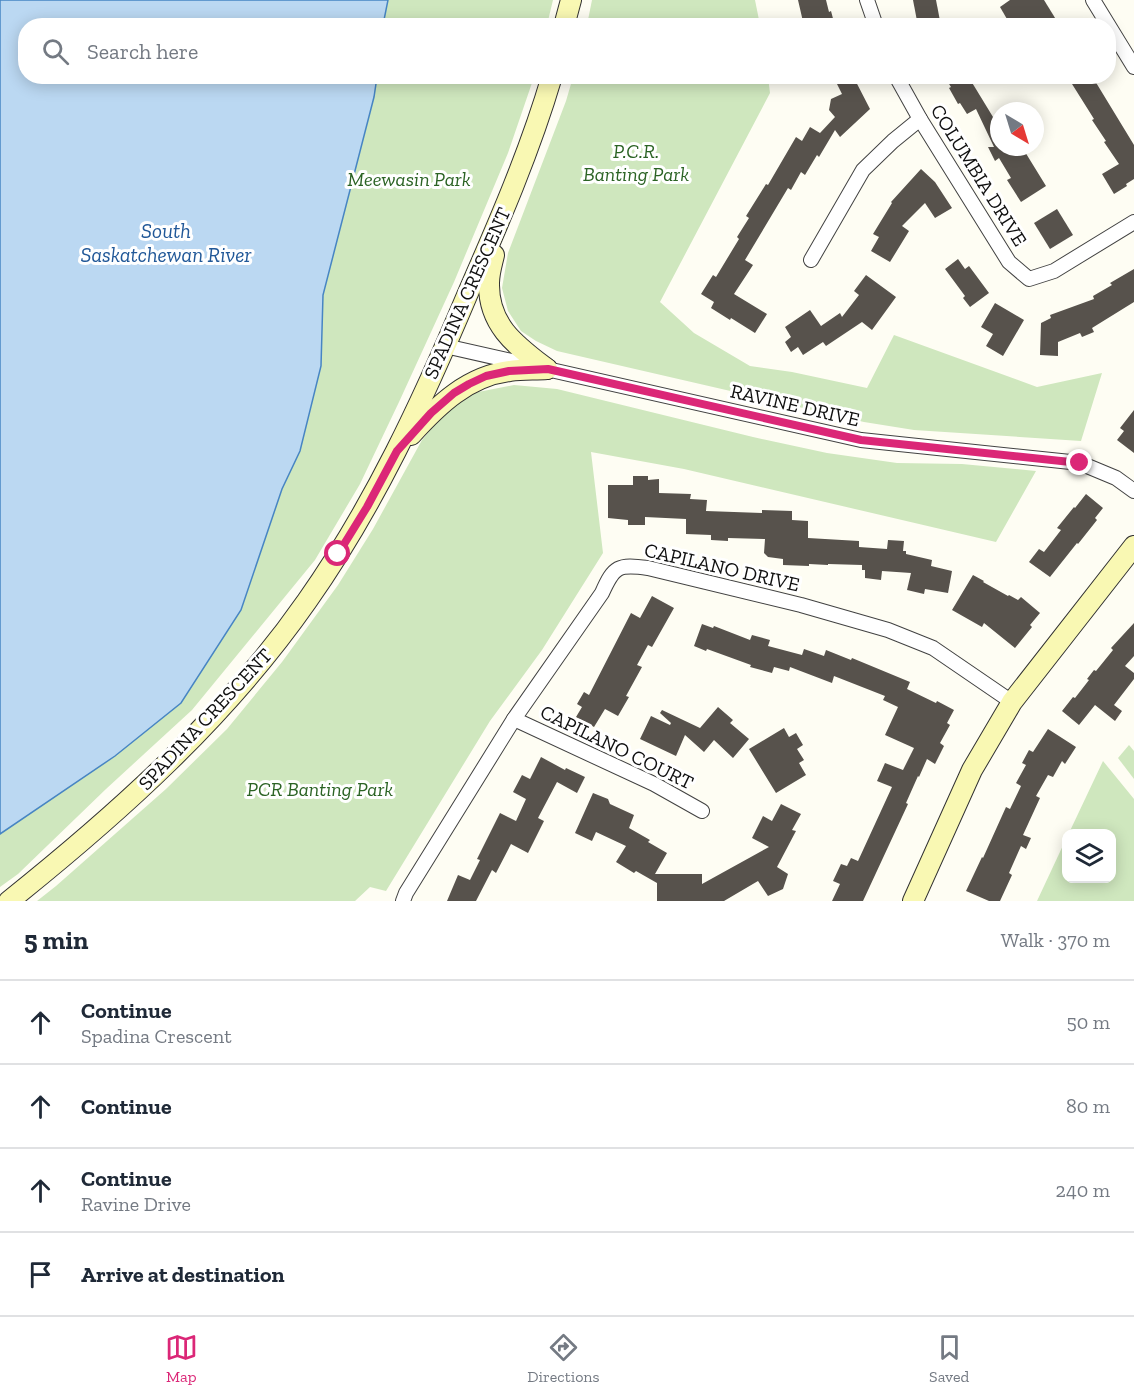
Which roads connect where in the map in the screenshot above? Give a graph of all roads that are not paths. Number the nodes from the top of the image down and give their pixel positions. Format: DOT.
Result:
graph roads {
  1 [pos="570,0"];
  2 [pos="867,0"];
  3 [pos="1093,0"];
  4 [pos="566,18"];
  5 [pos="873,18"];
  6 [pos="1104,18"];
  7 [pos="1116,38"];
  8 [pos="1134,67"];
  9 [pos="549,84"];
  10 [pos="900,84"];
  11 [pos="920,119"];
  12 [pos="501,216"];
  13 [pos="1134,222"];
  14 [pos="811,260"];
  15 [pos="445,346"];
  16 [pos="548,369"];
  17 [pos="397,451"];
  18 [pos="1134,490"];
  19 [pos="1134,546"];
  20 [pos="1012,702"];
  21 [pos="514,719"];
  22 [pos="702,810"];
  23 [pos="9,901"];
  24 [pos="404,901"];
  25 [pos="913,901"];
  1 -- 4 [label="street"];
  2 -- 5 [label="street"];
  3 -- 6 [label="street"];
  7 -- 8 [label="street"];
  9 -- 12 [label="street, SPADINA CRESCENT"];
  10 -- 11 [label="street, COLUMBIA DRIVE"];
  11 -- 13 [label="street, COLUMBIA DRIVE"];
  11 -- 14 [label="street"];
  12 -- 15 [label="street, SPADINA CRESCENT"];
  12 -- 16 [label="street"];
  15 -- 16 [label="street, RAVINE DRIVE"];
  15 -- 17 [label="street, SPADINA CRESCENT"];
  16 -- 17 [label="street"];
  16 -- 18 [label="street, RAVINE DRIVE"];
  17 -- 23 [label="street, SPADINA CRESCENT"];
  19 -- 20 [label="street"];
  20 -- 21 [label="street, CAPILANO DRIVE"];
  20 -- 25 [label="street"];
  21 -- 22 [label="street, CAPILANO COURT"];
  21 -- 24 [label="street, CAPILANO DRIVE"];
}
